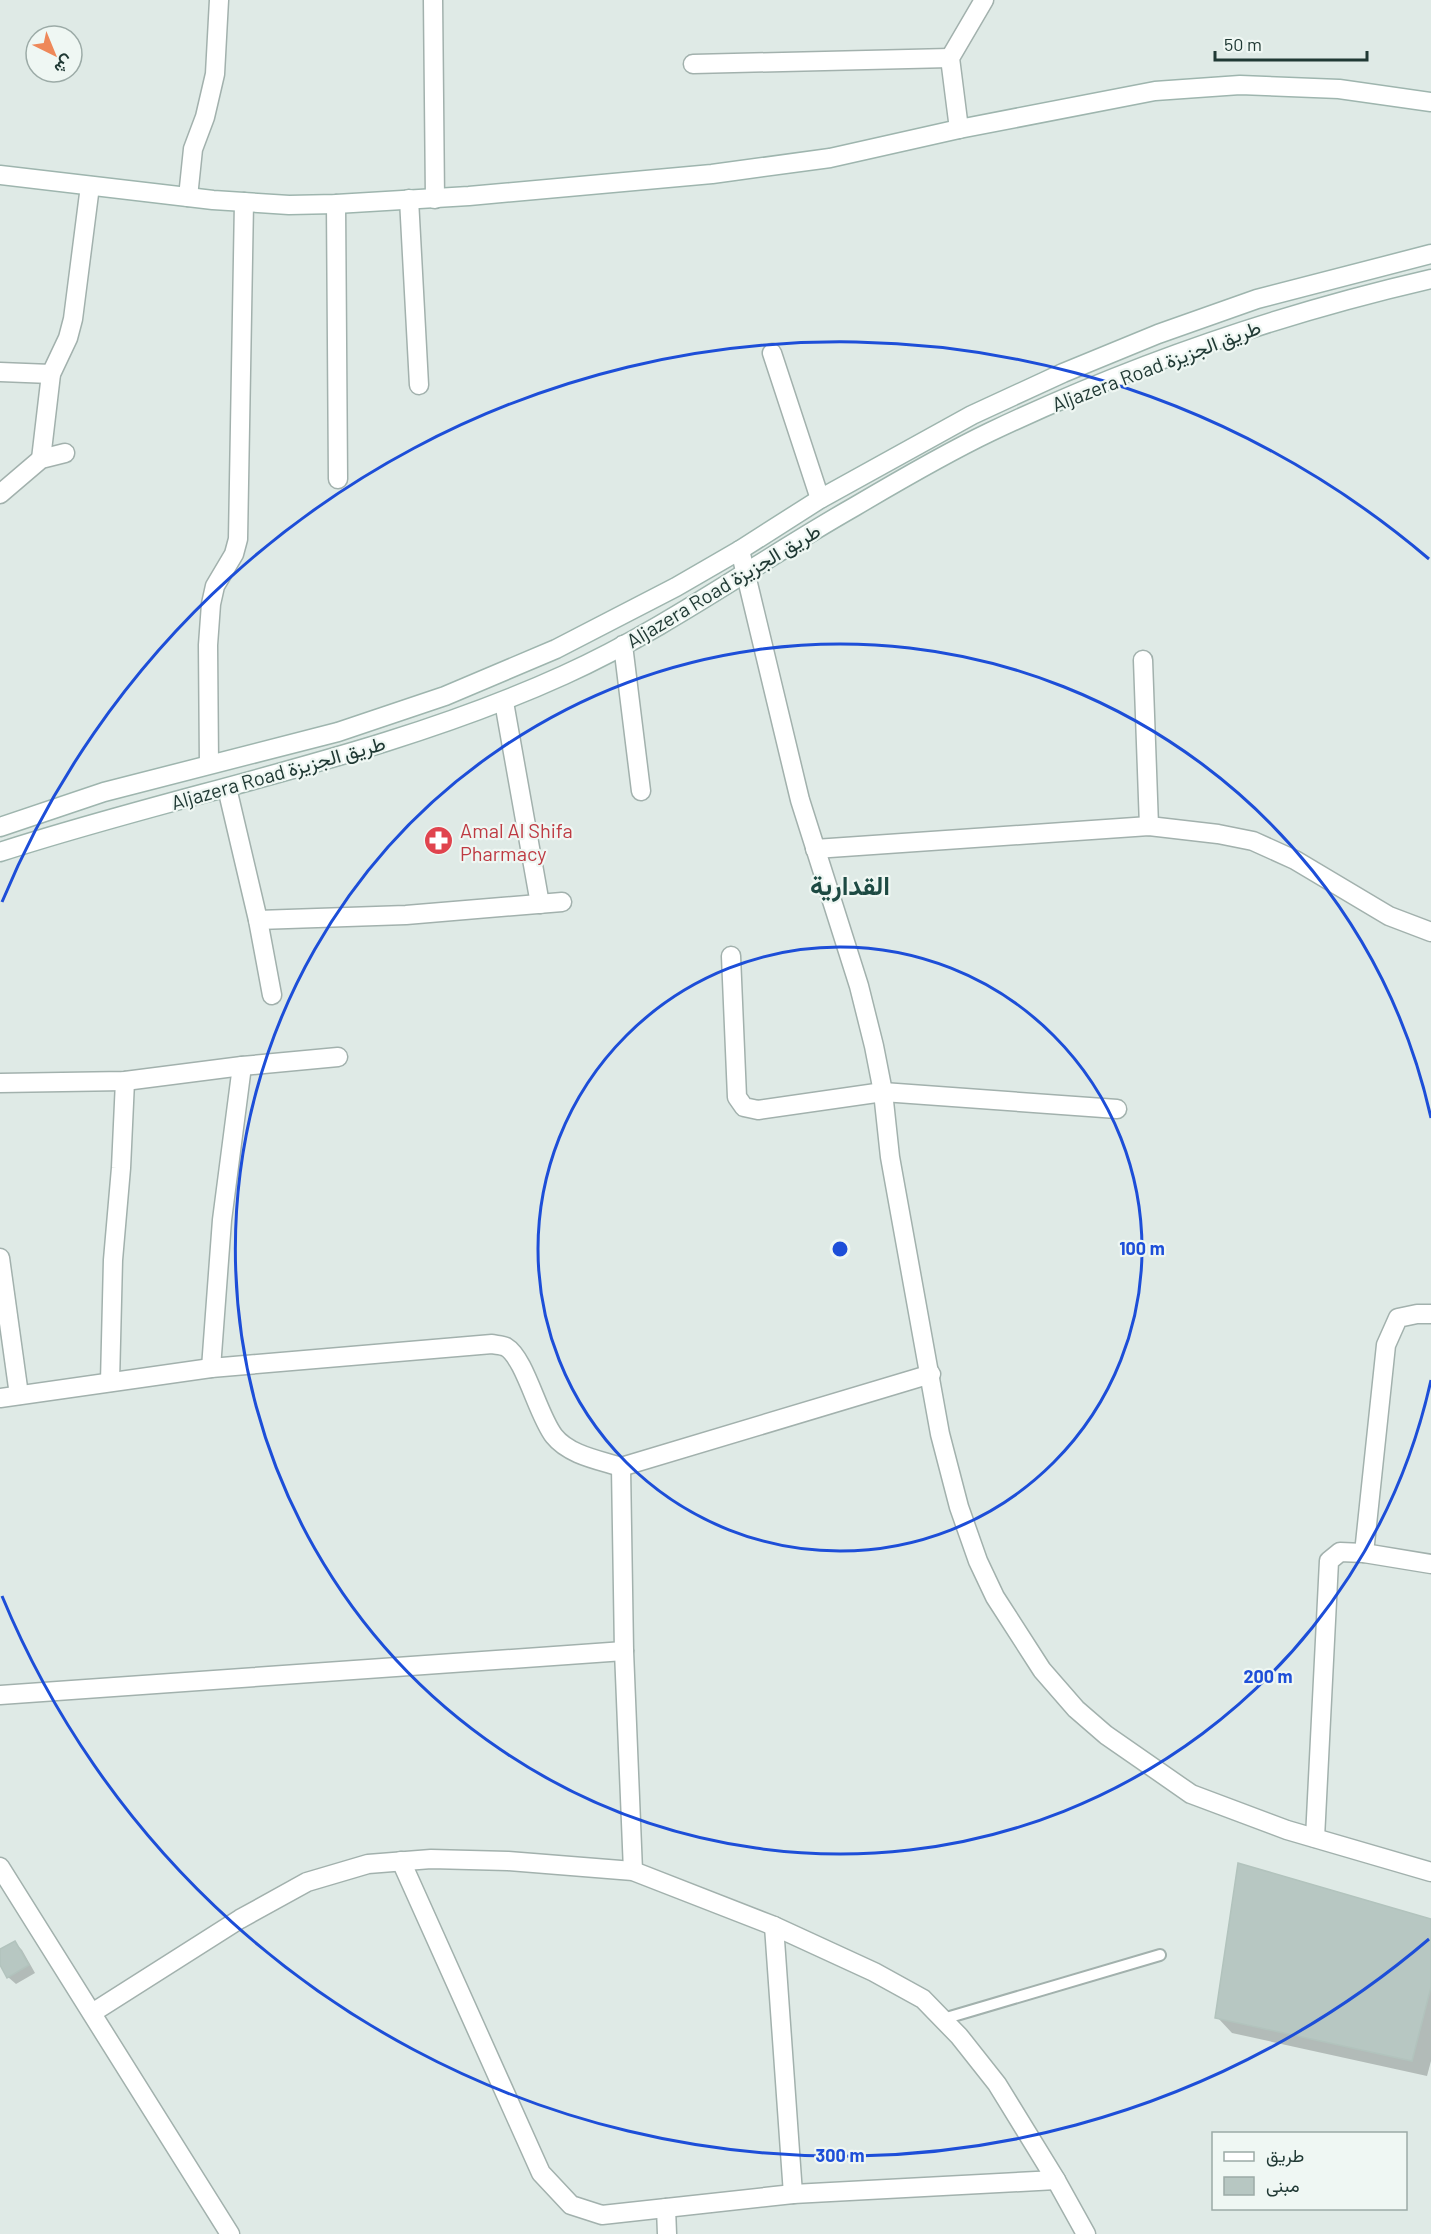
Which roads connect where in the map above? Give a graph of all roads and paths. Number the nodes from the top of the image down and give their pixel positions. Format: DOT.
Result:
graph roads {
  1 [pos="219,0"];
  2 [pos="433,0"];
  3 [pos="984,0"];
  4 [pos="950,58"];
  5 [pos="693,64"];
  6 [pos="1431,102"];
  7 [pos="959,129"];
  8 [pos="0,175"];
  9 [pos="90,186"];
  10 [pos="188,197"];
  11 [pos="409,199"];
  12 [pos="435,199"];
  13 [pos="244,202"];
  14 [pos="336,204"];
  15 [pos="1431,254"];
  16 [pos="1431,279"];
  17 [pos="772,353"];
  18 [pos="0,372"];
  19 [pos="51,374"];
  20 [pos="419,385"];
  21 [pos="65,453"];
  22 [pos="41,459"];
  23 [pos="338,479"];
  24 [pos="0,494"];
  25 [pos="820,499"];
  26 [pos="740,550"];
  27 [pos="746,573"];
  28 [pos="623,645"];
  29 [pos="1143,660"];
  30 [pos="504,702"];
  31 [pos="209,764"];
  32 [pos="227,788"];
  33 [pos="641,791"];
  34 [pos="1149,826"];
  35 [pos="0,827"];
  36 [pos="815,849"];
  37 [pos="0,852"];
  38 [pos="562,902"];
  39 [pos="540,904"];
  40 [pos="258,920"];
  41 [pos="1431,932"];
  42 [pos="731,956"];
  43 [pos="272,995"];
  44 [pos="338,1057"];
  45 [pos="242,1066"];
  46 [pos="124,1081"];
  47 [pos="0,1083"];
  48 [pos="883,1092"];
  49 [pos="1117,1109"];
  50 [pos="0,1258"];
  51 [pos="1431,1314"];
  52 [pos="211,1368"];
  53 [pos="931,1374"];
  54 [pos="110,1382"];
  55 [pos="19,1395"];
  56 [pos="0,1398"];
  57 [pos="621,1467"];
  58 [pos="1364,1553"];
  59 [pos="1431,1564"];
  60 [pos="624,1651"];
  61 [pos="0,1695"];
  62 [pos="1315,1838"];
  63 [pos="401,1861"];
  64 [pos="0,1867"];
  65 [pos="633,1871"];
  66 [pos="1431,1872"];
  67 [pos="774,1926"];
  68 [pos="1160,1955"];
  69 [pos="92,2013"];
  70 [pos="943,2019"];
  71 [pos="1056,2180"];
  72 [pos="793,2194"];
  73 [pos="666,2208"];
  74 [pos="230,2234"];
  75 [pos="667,2234"];
  76 [pos="1086,2234"];
  1 -- 10 [label="street"];
  2 -- 12 [label="street"];
  3 -- 4 [label="street"];
  4 -- 5 [label="street"];
  4 -- 7 [label="street"];
  6 -- 7 [label="street"];
  7 -- 12 [label="street"];
  8 -- 9 [label="street"];
  9 -- 10 [label="street"];
  9 -- 19 [label="street"];
  10 -- 13 [label="street"];
  11 -- 12 [label="street"];
  11 -- 14 [label="street"];
  11 -- 20 [label="street"];
  13 -- 14 [label="street"];
  13 -- 31 [label="street"];
  14 -- 23 [label="street"];
  15 -- 25 [label="street, Aljazera Road طريق الجزيزة"];
  16 -- 27 [label="street, Aljazera Road طريق الجزيزة"];
  17 -- 25 [label="street"];
  18 -- 19 [label="street"];
  19 -- 22 [label="street"];
  21 -- 22 [label="street"];
  22 -- 24 [label="street"];
  25 -- 26 [label="street, Aljazera Road طريق الجزيزة"];
  26 -- 27 [label="street"];
  26 -- 31 [label="street, Aljazera Road طريق الجزيزة"];
  27 -- 28 [label="street, Aljazera Road طريق الجزيزة"];
  27 -- 36 [label="street"];
  28 -- 30 [label="street, Aljazera Road طريق الجزيزة"];
  28 -- 33 [label="street"];
  29 -- 34 [label="street"];
  30 -- 32 [label="street, Aljazera Road طريق الجزيزة"];
  30 -- 39 [label="street"];
  31 -- 35 [label="street, Aljazera Road طريق الجزيزة"];
  32 -- 37 [label="street, Aljazera Road طريق الجزيزة"];
  32 -- 40 [label="street"];
  34 -- 36 [label="street"];
  34 -- 41 [label="street"];
  36 -- 48 [label="street"];
  38 -- 39 [label="street"];
  39 -- 40 [label="street"];
  40 -- 43 [label="street"];
  42 -- 48 [label="street"];
  44 -- 45 [label="street"];
  45 -- 46 [label="street"];
  45 -- 52 [label="street"];
  46 -- 47 [label="street"];
  46 -- 54 [label="street"];
  48 -- 49 [label="street"];
  48 -- 53 [label="street"];
  50 -- 55 [label="street"];
  51 -- 58 [label="street"];
  52 -- 54 [label="street"];
  52 -- 57 [label="street"];
  53 -- 57 [label="street"];
  53 -- 62 [label="street"];
  54 -- 55 [label="street"];
  55 -- 56 [label="street"];
  57 -- 60 [label="street"];
  58 -- 59 [label="street"];
  58 -- 62 [label="street"];
  60 -- 61 [label="street"];
  60 -- 65 [label="street"];
  62 -- 66 [label="street"];
  63 -- 65 [label="street"];
  63 -- 69 [label="street"];
  63 -- 73 [label="street"];
  64 -- 69 [label="street"];
  65 -- 67 [label="street"];
  67 -- 70 [label="street"];
  67 -- 72 [label="street"];
  68 -- 70 [label="lane"];
  69 -- 74 [label="street"];
  70 -- 71 [label="street"];
  71 -- 72 [label="street"];
  71 -- 76 [label="street"];
  72 -- 73 [label="street"];
  73 -- 75 [label="street"];
}
